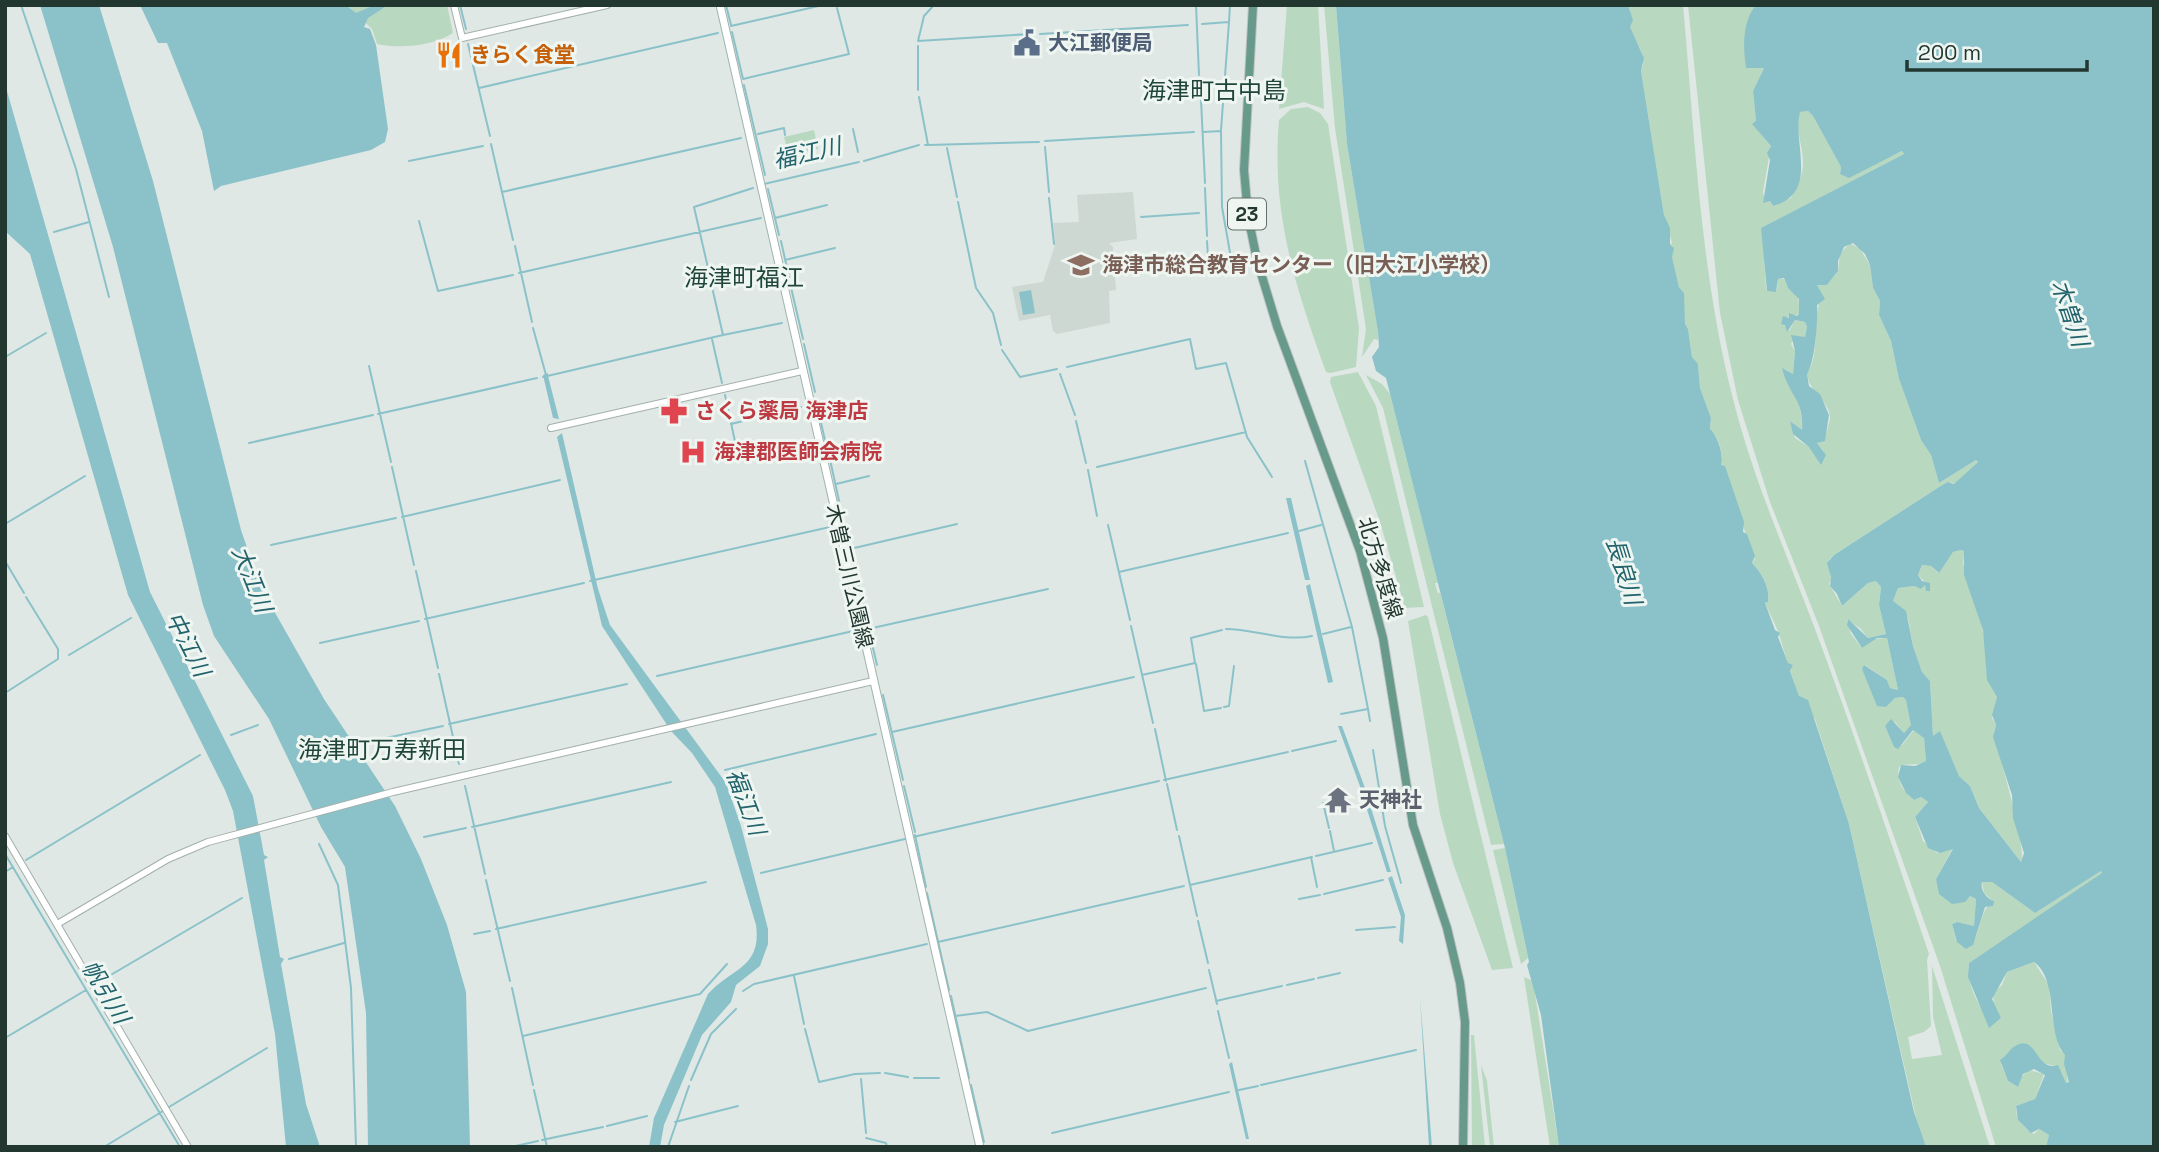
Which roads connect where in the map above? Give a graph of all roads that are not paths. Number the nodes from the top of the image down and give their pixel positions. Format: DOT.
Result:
graph roads {
  1 [pos="454,5"];
  2 [pos="607,5"];
  3 [pos="720,5"];
  4 [pos="1254,5"];
  5 [pos="802,371"];
  6 [pos="551,428"];
  7 [pos="873,681"];
  8 [pos="5,836"];
  9 [pos="59,923"];
  10 [pos="188,1147"];
  11 [pos="980,1147"];
  12 [pos="1463,1147"];
  1 -- 2 [label="street"];
  3 -- 5 [label="main road, 木曽三川公園線"];
  4 -- 12 [label="main road, 北方多度線 / 23"];
  5 -- 6 [label="street"];
  5 -- 7 [label="main road, 木曽三川公園線"];
  7 -- 9 [label="street"];
  7 -- 11 [label="main road, 木曽三川公園線"];
  8 -- 9 [label="street"];
  9 -- 10 [label="street"];
}
